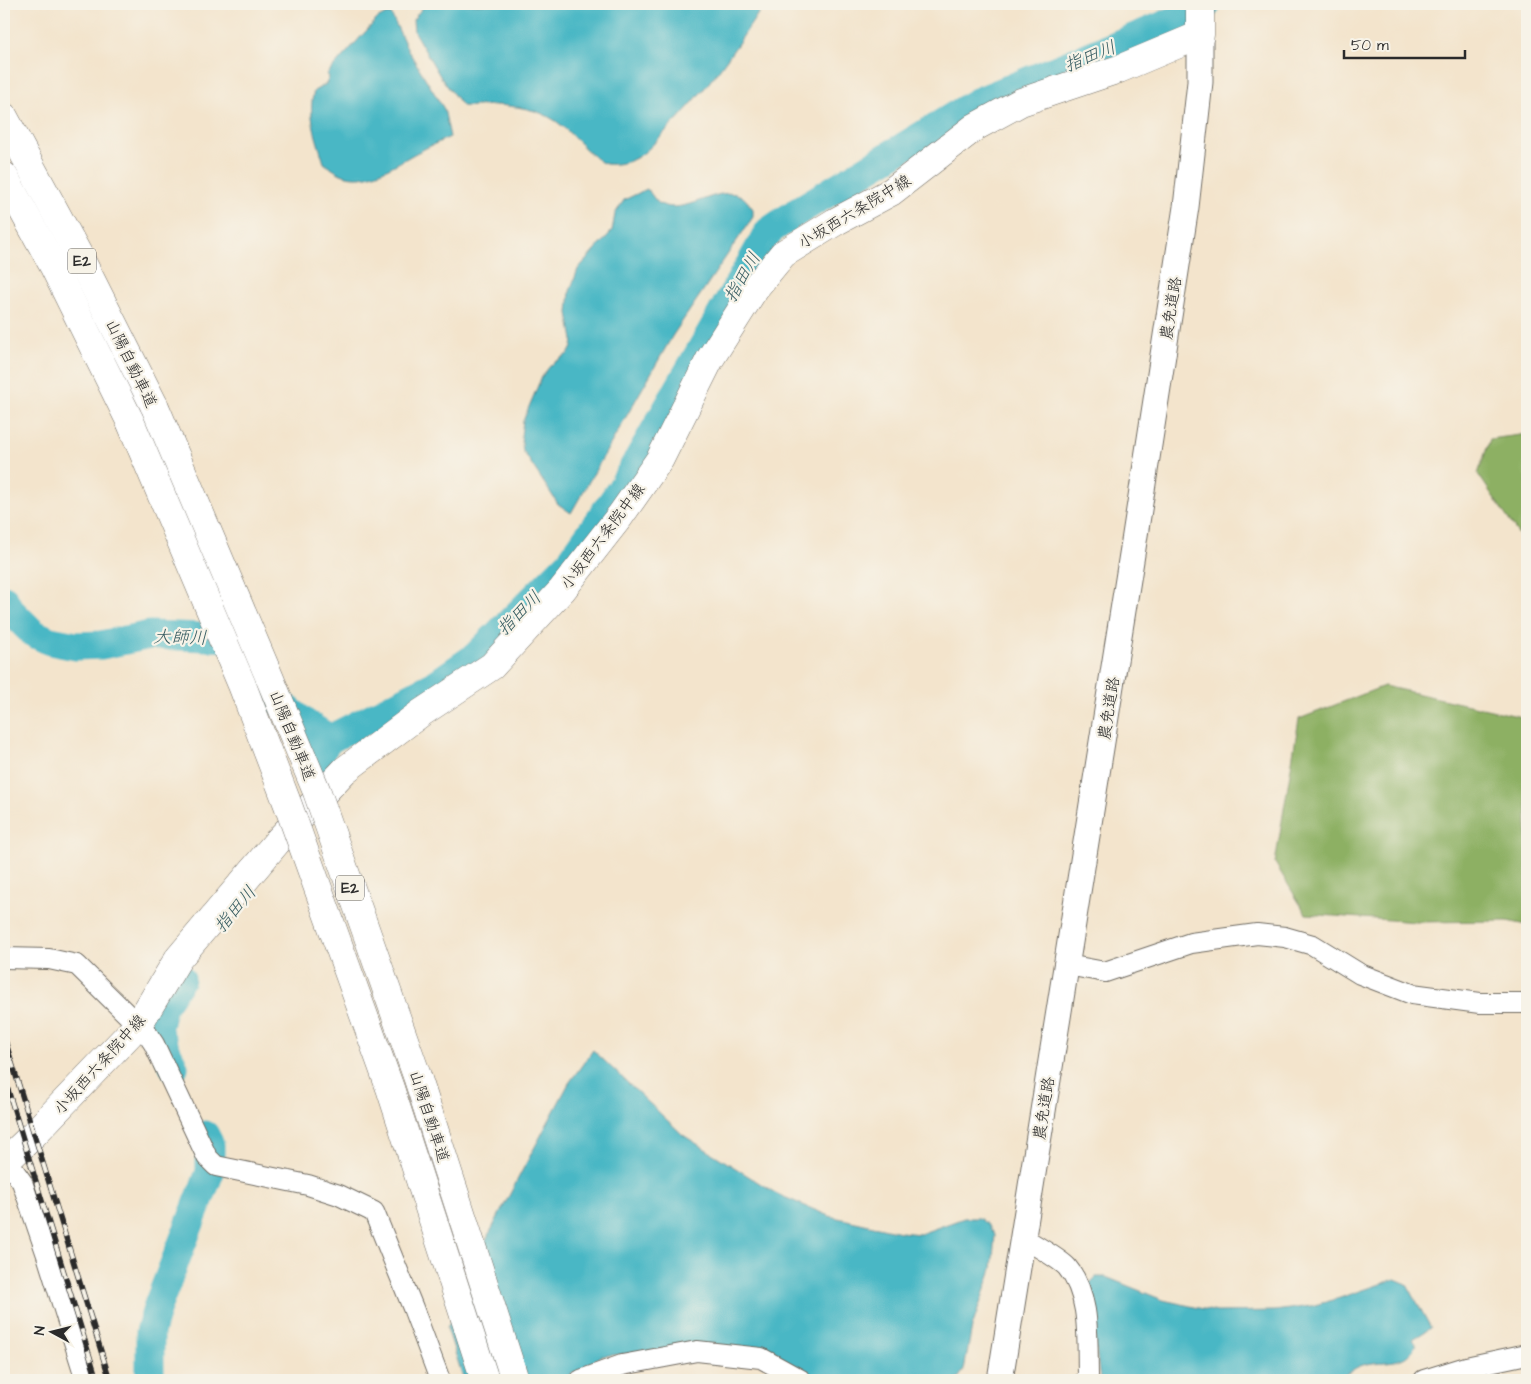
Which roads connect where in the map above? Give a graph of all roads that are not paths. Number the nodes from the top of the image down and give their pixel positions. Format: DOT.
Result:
graph roads {
  1 [pos="1200,19"];
  2 [pos="4,117"];
  3 [pos="4,176"];
  4 [pos="4,958"];
  5 [pos="1067,965"];
  6 [pos="1527,1003"];
  7 [pos="138,1025"];
  8 [pos="5,1162"];
  9 [pos="1022,1237"];
  10 [pos="1527,1354"];
  11 [pos="86,1380"];
  12 [pos="440,1380"];
  13 [pos="485,1380"];
  14 [pos="515,1380"];
  15 [pos="581,1380"];
  16 [pos="802,1380"];
  17 [pos="1000,1380"];
  18 [pos="1086,1380"];
  19 [pos="1424,1380"];
  1 -- 5 [label="street, 農免道路"];
  1 -- 7 [label="main road, 小坂西六条院中線"];
  2 -- 14 [label="main road, 山陽自動車道 / E2, bridge"];
  3 -- 13 [label="main road, 山陽自動車道 / E2, bridge"];
  4 -- 7 [label="street"];
  5 -- 6 [label="street"];
  5 -- 9 [label="street, 農免道路"];
  7 -- 8 [label="main road, 小坂西六条院中線"];
  7 -- 12 [label="street"];
  8 -- 11 [label="street"];
  9 -- 17 [label="street, 農免道路"];
  9 -- 18 [label="street"];
  10 -- 19 [label="street"];
  15 -- 16 [label="street"];
}
